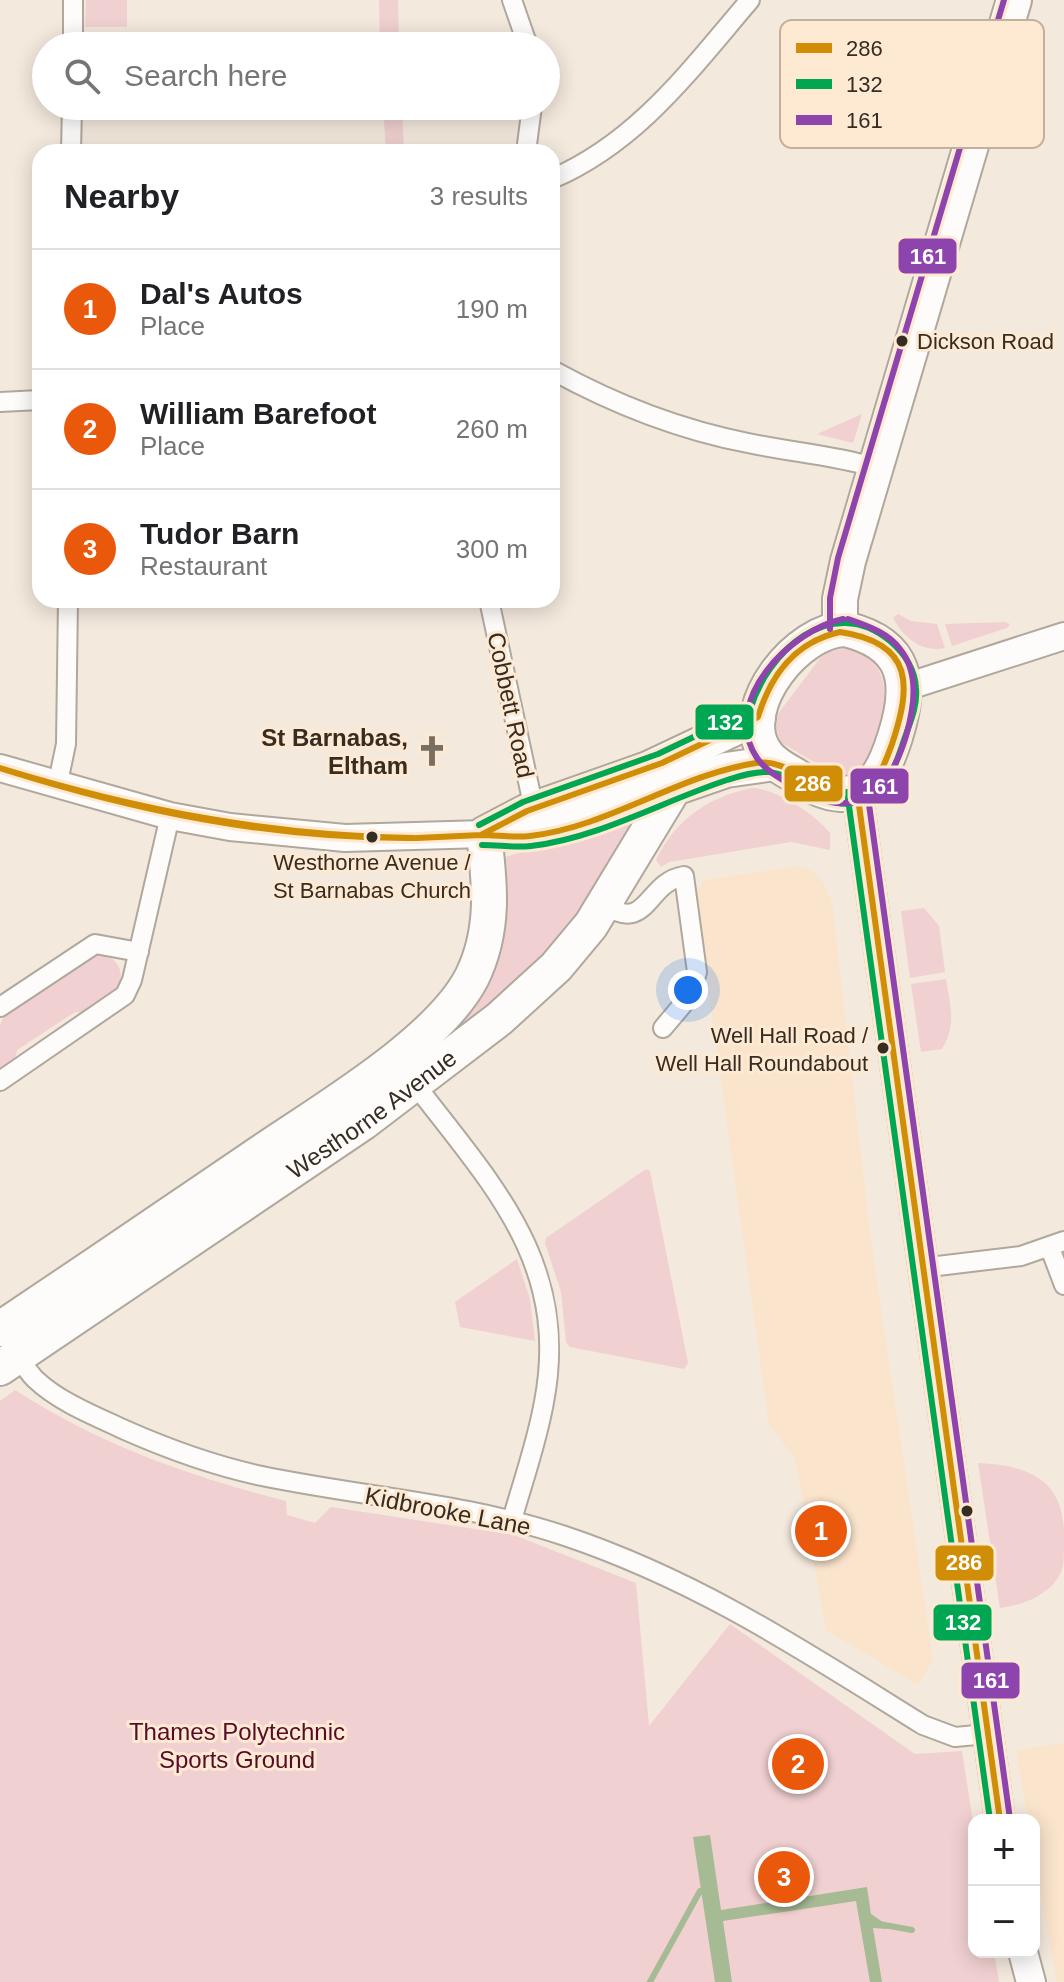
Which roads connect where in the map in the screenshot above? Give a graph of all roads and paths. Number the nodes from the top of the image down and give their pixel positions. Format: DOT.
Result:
graph roads {
  1 [pos="73,0"];
  2 [pos="512,0"];
  3 [pos="750,0"];
  4 [pos="1014,0"];
  5 [pos="1008,20"];
  6 [pos="73,32"];
  7 [pos="523,32"];
  8 [pos="72,120"];
  9 [pos="530,120"];
  10 [pos="71,144"];
  11 [pos="527,144"];
  12 [pos="970,148"];
  13 [pos="560,175"];
  14 [pos="560,374"];
  15 [pos="32,400"];
  16 [pos="0,402"];
  17 [pos="874,467"];
  18 [pos="68,608"];
  19 [pos="491,608"];
  20 [pos="840,629"];
  21 [pos="1064,636"];
  22 [pos="906,687"];
  23 [pos="758,717"];
  24 [pos="775,763"];
  25 [pos="0,768"];
  26 [pos="57,787"];
  27 [pos="674,788"];
  28 [pos="857,791"];
  29 [pos="534,809"];
  30 [pos="170,816"];
  31 [pos="484,834"];
  32 [pos="605,905"];
  33 [pos="139,952"];
  34 [pos="0,1007"];
  35 [pos="663,1028"];
  36 [pos="395,1057"];
  37 [pos="0,1081"];
  38 [pos="416,1085"];
  39 [pos="1057,1245"];
  40 [pos="921,1268"];
  41 [pos="1064,1285"];
  42 [pos="4,1346"];
  43 [pos="512,1520"];
  44 [pos="987,1734"];
  45 [pos="999,1814"];
  46 [pos="1025,1958"];
  47 [pos="1031,1982"];
  1 -- 6 [label="street"];
  2 -- 7 [label="street"];
  3 -- 13 [label="street"];
  4 -- 5 [label="highway"];
  8 -- 10 [label="street"];
  9 -- 11 [label="street"];
  12 -- 17 [label="highway"];
  14 -- 17 [label="street"];
  15 -- 16 [label="street"];
  17 -- 20 [label="highway"];
  18 -- 26 [label="street"];
  19 -- 29 [label="street, Cobbett Road"];
  20 -- 22 [label="highway"];
  20 -- 23 [label="highway"];
  21 -- 22 [label="street"];
  22 -- 28 [label="highway"];
  23 -- 24 [label="highway"];
  23 -- 29 [label="highway"];
  24 -- 27 [label="highway"];
  24 -- 28 [label="highway"];
  25 -- 26 [label="street"];
  26 -- 30 [label="street"];
  27 -- 31 [label="street"];
  27 -- 32 [label="highway, Westhorne Avenue"];
  28 -- 40 [label="main road"];
  29 -- 31 [label="highway"];
  30 -- 31 [label="street"];
  30 -- 33 [label="street"];
  31 -- 36 [label="highway, Westhorne Avenue"];
  32 -- 35 [label="street"];
  32 -- 38 [label="highway, Westhorne Avenue"];
  33 -- 34 [label="street"];
  33 -- 37 [label="street"];
  36 -- 38 [label="street"];
  36 -- 42 [label="highway, Westhorne Avenue"];
  38 -- 42 [label="highway, Westhorne Avenue"];
  38 -- 43 [label="street"];
  39 -- 40 [label="street"];
  39 -- 41 [label="street"];
  40 -- 44 [label="main road"];
  42 -- 43 [label="street, Kidbrooke Lane"];
  43 -- 44 [label="street, Kidbrooke Lane"];
  44 -- 45 [label="main road"];
  46 -- 47 [label="main road"];
}
